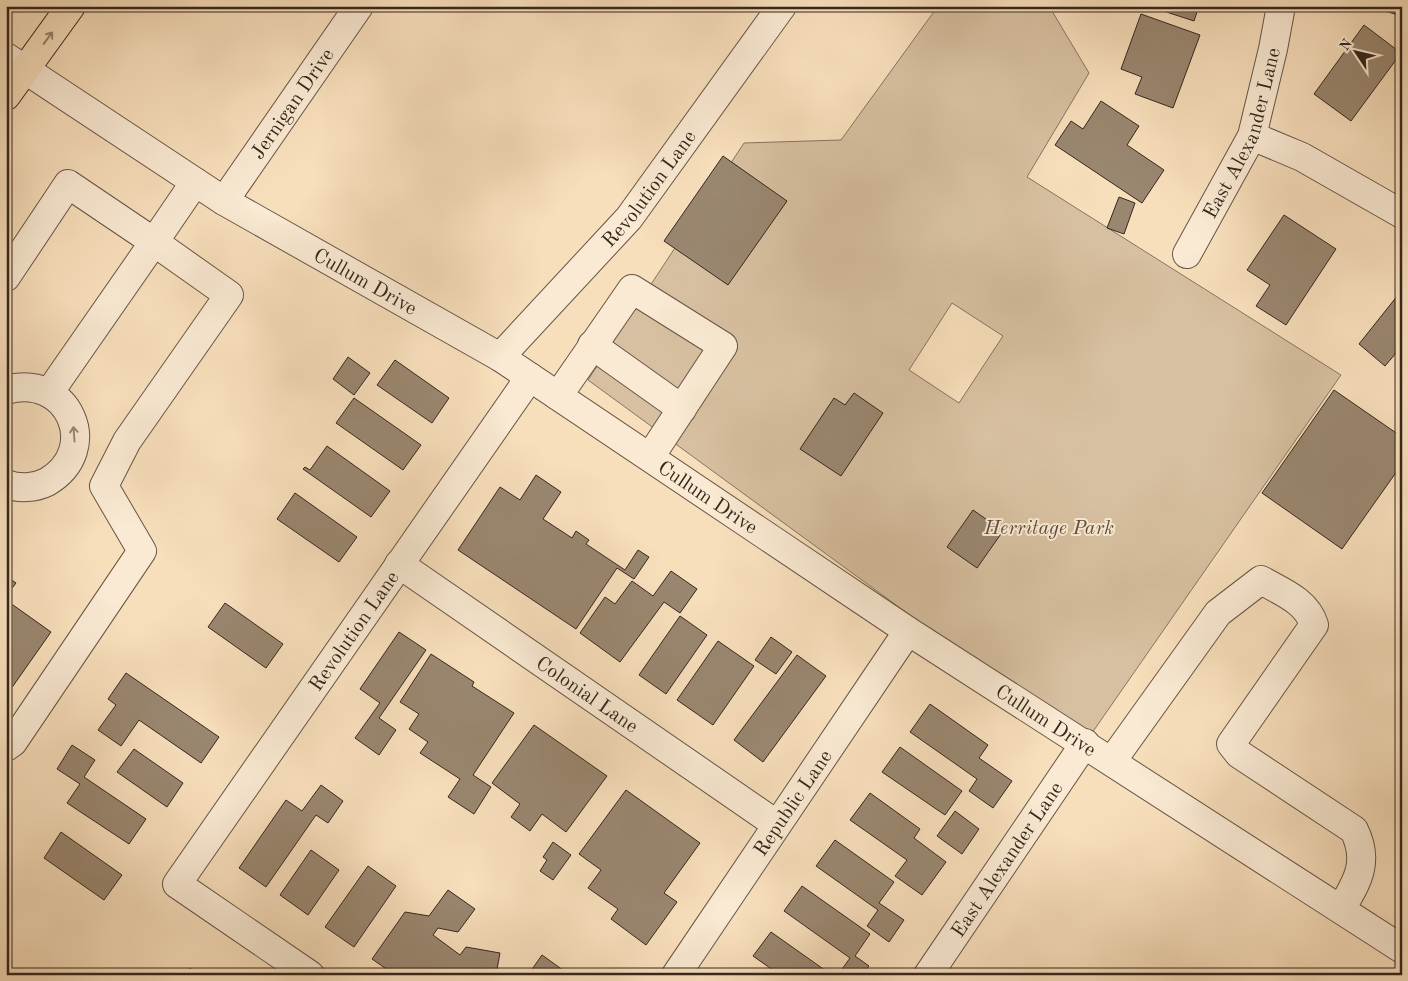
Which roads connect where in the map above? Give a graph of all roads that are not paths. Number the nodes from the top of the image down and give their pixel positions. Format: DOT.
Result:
graph roads {
  1 [pos="71,6"];
  2 [pos="359,6"];
  3 [pos="782,6"];
  4 [pos="1281,6"];
  5 [pos="16,63"];
  6 [pos="6,96"];
  7 [pos="1252,136"];
  8 [pos="195,182"];
  9 [pos="224,201"];
  10 [pos="1402,214"];
  11 [pos="154,242"];
  12 [pos="1187,254"];
  13 [pos="6,277"];
  14 [pos="592,345"];
  15 [pos="500,357"];
  16 [pos="530,377"];
  17 [pos="6,390"];
  18 [pos="49,393"];
  19 [pos="558,396"];
  20 [pos="682,409"];
  21 [pos="650,457"];
  22 [pos="69,462"];
  23 [pos="6,484"];
  24 [pos="104,486"];
  25 [pos="398,564"];
  26 [pos="908,631"];
  27 [pos="1085,743"];
  28 [pos="6,747"];
  29 [pos="1112,761"];
  30 [pos="776,824"];
  31 [pos="1341,909"];
  32 [pos="1402,949"];
  33 [pos="310,975"];
  34 [pos="676,975"];
  35 [pos="928,975"];
  5 -- 1 [label="main road, one-way"];
  2 -- 9 [label="street, Jernigan Drive"];
  3 -- 15 [label="street, Revolution Lane"];
  4 -- 7 [label="street, East Alexander Lane"];
  5 -- 6 [label="main road"];
  5 -- 8 [label="street, Cullum Drive"];
  7 -- 10 [label="street"];
  7 -- 12 [label="street, East Alexander Lane"];
  8 -- 9 [label="street, Cullum Drive"];
  8 -- 11 [label="street"];
  9 -- 15 [label="street, Cullum Drive"];
  11 -- 13 [label="street"];
  11 -- 18 [label="street"];
  11 -- 24 [label="street"];
  14 -- 19 [label="street"];
  14 -- 20 [label="street"];
  14 -- 20 [label="street"];
  15 -- 16 [label="street, Cullum Drive"];
  16 -- 19 [label="street, Cullum Drive"];
  16 -- 25 [label="street, Revolution Lane"];
  17 -- 18 [label="street"];
  22 -- 18 [label="street, one-way"];
  19 -- 21 [label="street, Cullum Drive"];
  20 -- 21 [label="street"];
  21 -- 26 [label="street, Cullum Drive"];
  22 -- 23 [label="street"];
  22 -- 24 [label="street"];
  24 -- 28 [label="street"];
  25 -- 30 [label="street, Colonial Lane"];
  25 -- 33 [label="street, Revolution Lane"];
  26 -- 27 [label="street, Cullum Drive"];
  26 -- 30 [label="street, Republic Lane"];
  27 -- 29 [label="street, Cullum Drive"];
  27 -- 35 [label="street, East Alexander Lane"];
  29 -- 31 [label="street, Cullum Drive"];
  29 -- 31 [label="street"];
  30 -- 34 [label="street, Republic Lane"];
  31 -- 32 [label="street, Cullum Drive"];
}
